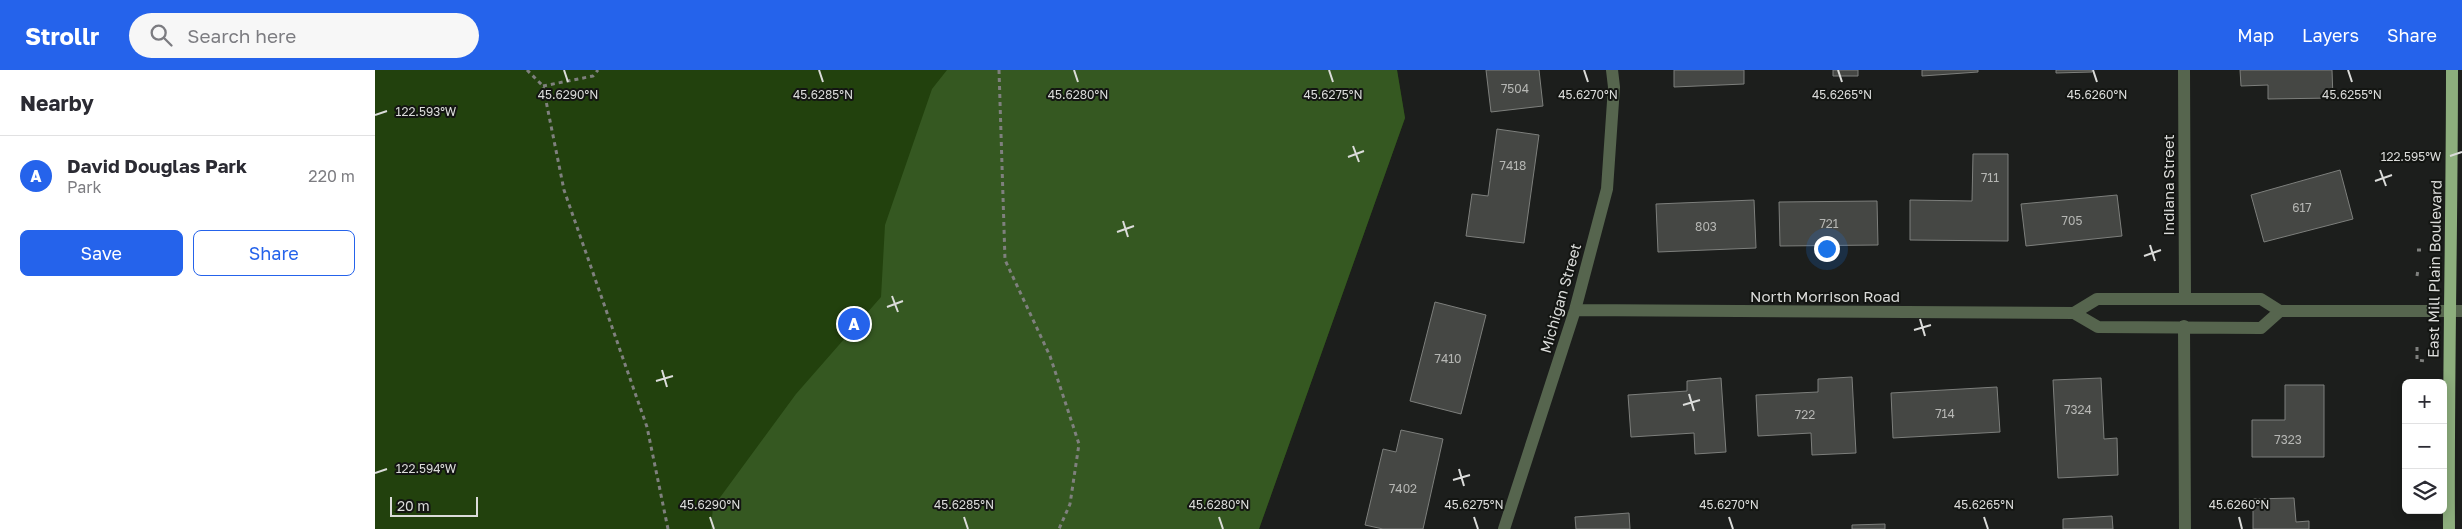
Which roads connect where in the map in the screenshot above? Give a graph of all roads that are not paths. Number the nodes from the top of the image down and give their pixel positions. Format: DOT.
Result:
graph roads {
  1 [pos="1612,70"];
  2 [pos="2185,70"];
  3 [pos="2452,70"];
  4 [pos="2185,299"];
  5 [pos="1575,310"];
  6 [pos="2280,311"];
  7 [pos="2456,311"];
  8 [pos="2074,314"];
  9 [pos="2184,326"];
  10 [pos="1504,529"];
  11 [pos="2185,529"];
  12 [pos="2449,529"];
  1 -- 5 [label="street, Michigan Street"];
  2 -- 4 [label="street, Indiana Street"];
  3 -- 7 [label="main road, East Mill Plain Boulevard"];
  4 -- 6 [label="street"];
  4 -- 8 [label="street"];
  5 -- 8 [label="street, North Morrison Road"];
  5 -- 10 [label="street, Michigan Street"];
  6 -- 7 [label="street"];
  6 -- 9 [label="street, North Morrison Road"];
  7 -- 12 [label="main road, East Mill Plain Boulevard"];
  8 -- 9 [label="street, North Morrison Road"];
  9 -- 11 [label="street"];
}
